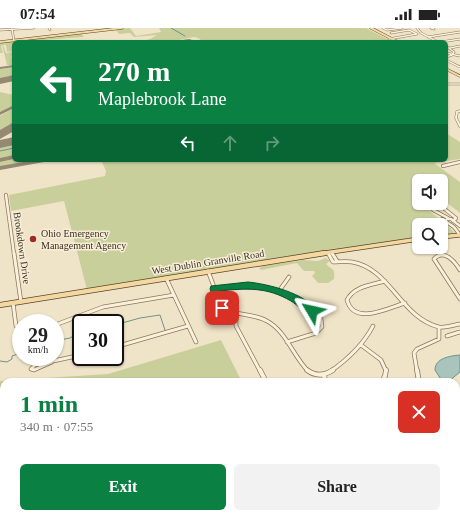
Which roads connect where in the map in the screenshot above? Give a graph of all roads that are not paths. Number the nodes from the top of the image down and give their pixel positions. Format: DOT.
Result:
graph roads {
  1 [pos="33,28"];
  2 [pos="94,28"];
  3 [pos="122,28"];
  4 [pos="370,28"];
  5 [pos="383,28"];
  6 [pos="401,28"];
  7 [pos="417,28"];
  8 [pos="422,28"];
  9 [pos="431,28"];
  10 [pos="12,29"];
  11 [pos="434,29"];
  12 [pos="0,30"];
  13 [pos="96,31"];
  14 [pos="30,32"];
  15 [pos="460,32"];
  16 [pos="399,37"];
  17 [pos="428,37"];
  18 [pos="390,38"];
  19 [pos="460,39"];
  20 [pos="14,40"];
  21 [pos="22,40"];
  22 [pos="393,40"];
  23 [pos="435,40"];
  24 [pos="12,41"];
  25 [pos="448,41"];
  26 [pos="0,42"];
  27 [pos="460,46"];
  28 [pos="450,48"];
  29 [pos="448,53"];
  30 [pos="452,54"];
  31 [pos="448,56"];
  32 [pos="460,56"];
  33 [pos="448,61"];
  34 [pos="460,67"];
  35 [pos="448,69"];
  36 [pos="460,76"];
  37 [pos="448,84"];
  38 [pos="460,84"];
  39 [pos="460,111"];
  40 [pos="460,126"];
  41 [pos="460,162"];
  42 [pos="443,166"];
  43 [pos="6,195"];
  44 [pos="434,210"];
  45 [pos="446,210"];
  46 [pos="448,218"];
  47 [pos="453,221"];
  48 [pos="448,223"];
  49 [pos="460,226"];
  50 [pos="460,235"];
  51 [pos="448,236"];
  52 [pos="412,240"];
  53 [pos="329,252"];
  54 [pos="460,270"];
  55 [pos="208,271"];
  56 [pos="289,277"];
  57 [pos="166,278"];
  58 [pos="385,281"];
  59 [pos="215,289"];
  60 [pos="279,291"];
  61 [pos="174,295"];
  62 [pos="460,299"];
  63 [pos="21,302"];
  64 [pos="13,303"];
  65 [pos="405,303"];
  66 [pos="0,305"];
  67 [pos="236,313"];
  68 [pos="14,314"];
  69 [pos="64,322"];
  70 [pos="460,324"];
  71 [pos="188,326"];
  72 [pos="373,326"];
  73 [pos="439,327"];
  74 [pos="460,332"];
  75 [pos="447,336"];
  76 [pos="196,342"];
  77 [pos="287,342"];
  78 [pos="124,344"];
  79 [pos="361,345"];
  80 [pos="52,362"];
  81 [pos="324,376"];
  82 [pos="264,378"];
  83 [pos="384,378"];
  84 [pos="418,378"];
  1 -- 10 [label="street"];
  1 -- 14 [label="street"];
  2 -- 13 [label="street"];
  3 -- 13 [label="main road"];
  4 -- 18 [label="main road"];
  5 -- 6 [label="street"];
  7 -- 8 [label="street"];
  7 -- 17 [label="street"];
  9 -- 11 [label="street"];
  10 -- 12 [label="street"];
  10 -- 20 [label="street"];
  13 -- 21 [label="main road"];
  15 -- 17 [label="street"];
  16 -- 16 [label="street"];
  16 -- 18 [label="street"];
  17 -- 23 [label="street"];
  18 -- 22 [label="main road"];
  19 -- 25 [label="street"];
  24 -- 26 [label="main road"];
  27 -- 28 [label="street"];
  28 -- 30 [label="street"];
  29 -- 30 [label="street"];
  30 -- 31 [label="street"];
  30 -- 32 [label="street"];
  33 -- 34 [label="street"];
  35 -- 36 [label="main road"];
  37 -- 38 [label="street"];
  39 -- 40 [label="street"];
  41 -- 42 [label="street"];
  43 -- 63 [label="street, Brookdown Drive"];
  44 -- 46 [label="street"];
  45 -- 47 [label="street"];
  46 -- 47 [label="street"];
  47 -- 49 [label="street"];
  48 -- 50 [label="street"];
  50 -- 51 [label="main road"];
  52 -- 53 [label="main road, West Dublin Granville Road"];
  53 -- 55 [label="main road, West Dublin Granville Road"];
  53 -- 58 [label="street"];
  54 -- 62 [label="street"];
  55 -- 57 [label="main road, West Dublin Granville Road"];
  55 -- 59 [label="street"];
  56 -- 60 [label="street"];
  57 -- 61 [label="street"];
  57 -- 63 [label="main road, West Dublin Granville Road"];
  58 -- 65 [label="street"];
  58 -- 65 [label="street"];
  59 -- 60 [label="street"];
  59 -- 67 [label="street"];
  60 -- 77 [label="street"];
  61 -- 69 [label="street"];
  61 -- 71 [label="street"];
  63 -- 64 [label="main road, West Dublin Granville Road"];
  64 -- 66 [label="main road, West Dublin Granville Road"];
  64 -- 68 [label="street"];
  65 -- 73 [label="street"];
  67 -- 77 [label="street"];
  67 -- 82 [label="street"];
  70 -- 73 [label="street"];
  71 -- 76 [label="street"];
  71 -- 78 [label="street"];
  72 -- 79 [label="street"];
  73 -- 84 [label="street"];
  74 -- 75 [label="street"];
  77 -- 81 [label="street"];
  79 -- 81 [label="street"];
  79 -- 83 [label="street"];
  80 -- 80 [label="street"];
}
